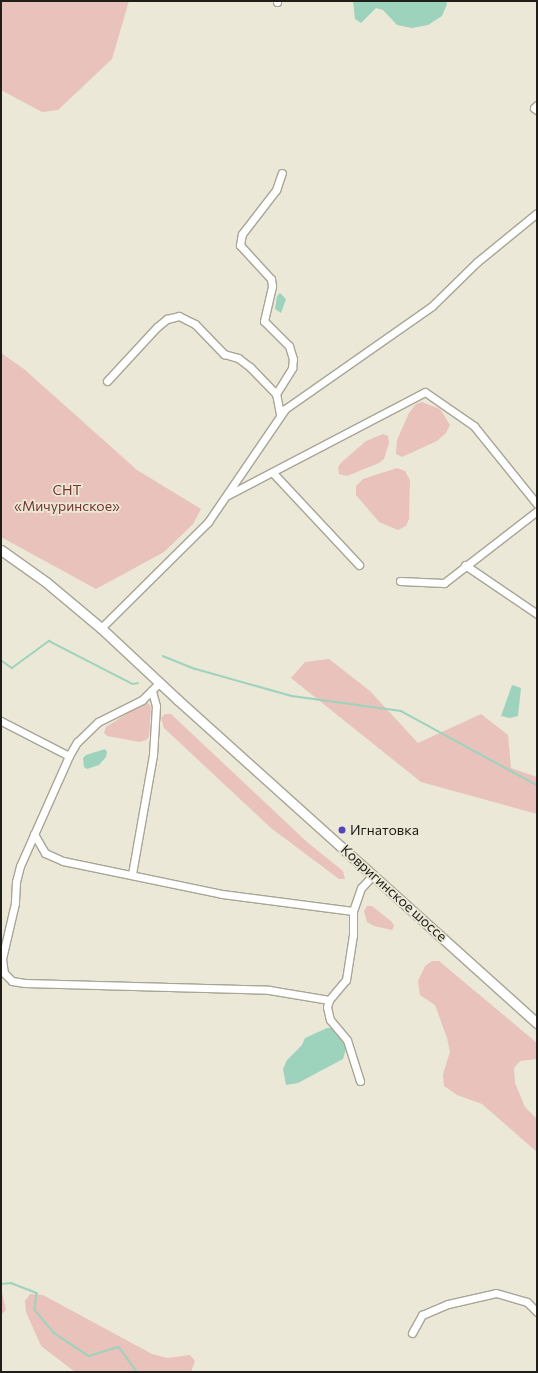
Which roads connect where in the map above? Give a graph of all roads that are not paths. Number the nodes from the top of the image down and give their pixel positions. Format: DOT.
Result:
graph roads {
  1 [pos="282,173"];
  2 [pos="537,213"];
  3 [pos="107,381"];
  4 [pos="276,394"];
  5 [pos="280,414"];
  6 [pos="273,473"];
  7 [pos="227,495"];
  8 [pos="537,504"];
  9 [pos="537,511"];
  10 [pos="1,550"];
  11 [pos="360,565"];
  12 [pos="465,565"];
  13 [pos="400,581"];
  14 [pos="537,614"];
  15 [pos="101,628"];
  16 [pos="159,683"];
  17 [pos="152,691"];
  18 [pos="1,721"];
  19 [pos="68,756"];
  20 [pos="34,834"];
  21 [pos="132,874"];
  22 [pos="373,875"];
  23 [pos="353,911"];
  24 [pos="328,1000"];
  25 [pos="537,1023"];
  26 [pos="360,1081"];
  27 [pos="537,1312"];
  28 [pos="412,1333"];
  1 -- 4 [label="street"];
  2 -- 5 [label="street"];
  3 -- 4 [label="street"];
  4 -- 5 [label="street"];
  5 -- 7 [label="street"];
  6 -- 7 [label="street"];
  6 -- 8 [label="street"];
  6 -- 11 [label="street"];
  7 -- 15 [label="street"];
  9 -- 12 [label="street"];
  10 -- 15 [label="main road"];
  12 -- 13 [label="street"];
  12 -- 14 [label="street"];
  15 -- 16 [label="main road, Ковригинское шоссе"];
  16 -- 17 [label="street"];
  16 -- 22 [label="main road, Ковригинское шоссе"];
  17 -- 19 [label="street"];
  17 -- 21 [label="street"];
  18 -- 19 [label="street"];
  19 -- 20 [label="street"];
  20 -- 21 [label="street"];
  20 -- 24 [label="street"];
  21 -- 23 [label="street"];
  22 -- 23 [label="street"];
  22 -- 25 [label="main road, Ковригинское шоссе"];
  23 -- 24 [label="street"];
  24 -- 26 [label="street"];
  27 -- 28 [label="street"];
}
